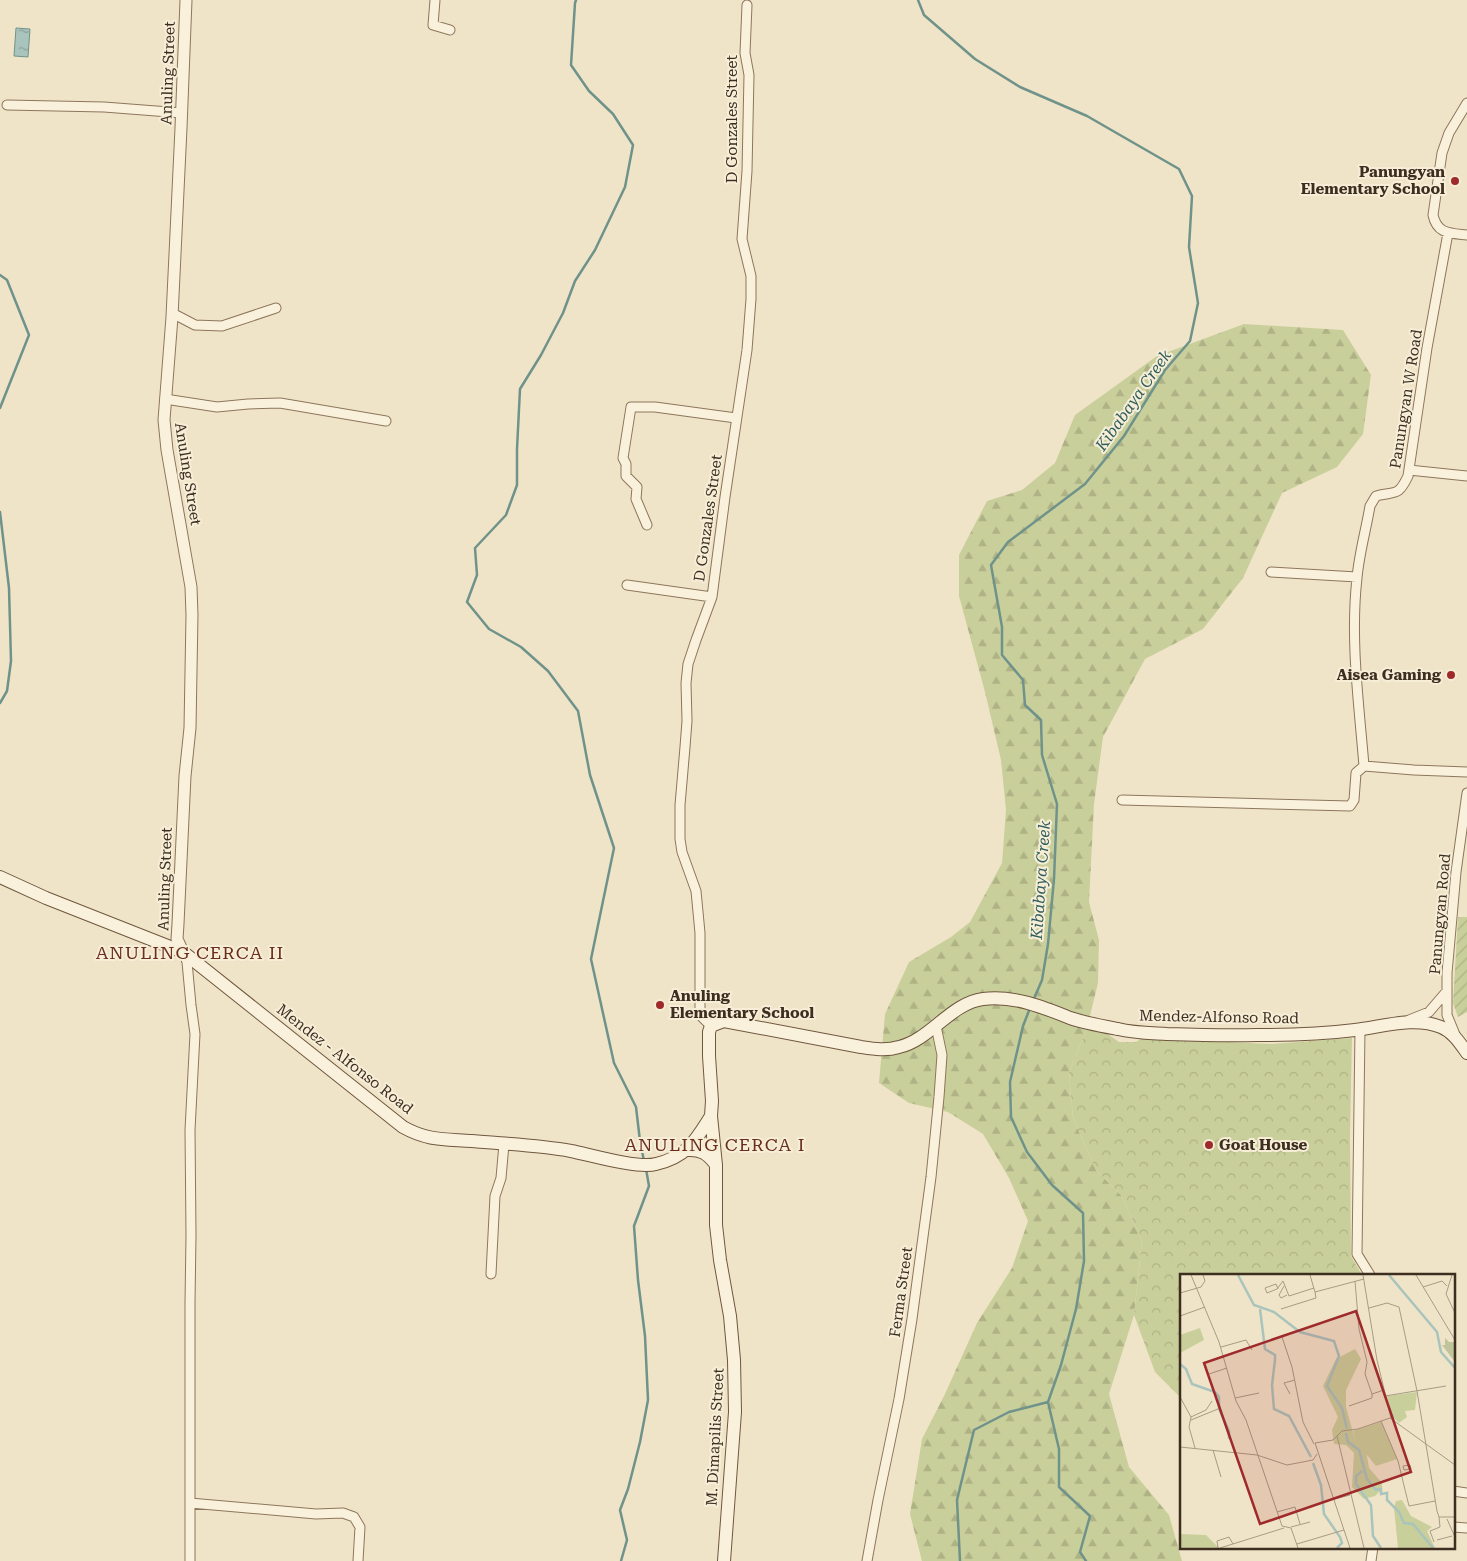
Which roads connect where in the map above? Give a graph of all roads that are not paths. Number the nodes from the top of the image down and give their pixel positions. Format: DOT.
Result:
graph roads {
  1 [pos="186,0"];
  2 [pos="435,0"];
  3 [pos="746,5"];
  4 [pos="450,30"];
  5 [pos="1467,103"];
  6 [pos="8,105"];
  7 [pos="182,113"];
  8 [pos="1448,233"];
  9 [pos="1467,235"];
  10 [pos="276,308"];
  11 [pos="172,313"];
  12 [pos="165,399"];
  13 [pos="736,418"];
  14 [pos="386,421"];
  15 [pos="1409,470"];
  16 [pos="1467,476"];
  17 [pos="647,525"];
  18 [pos="1271,572"];
  19 [pos="1356,577"];
  20 [pos="627,585"];
  21 [pos="712,598"];
  22 [pos="1364,766"];
  23 [pos="1467,772"];
  24 [pos="1467,792"];
  25 [pos="1122,800"];
  26 [pos="1465,821"];
  27 [pos="0,877"];
  28 [pos="183,952"];
  29 [pos="1447,991"];
  30 [pos="1404,1022"];
  31 [pos="712,1026"];
  32 [pos="936,1026"];
  33 [pos="1360,1029"];
  34 [pos="1456,1037"];
  35 [pos="1467,1053"];
  36 [pos="711,1116"];
  37 [pos="504,1144"];
  38 [pos="687,1150"];
  39 [pos="716,1165"];
  40 [pos="491,1274"];
  41 [pos="1369,1274"];
  42 [pos="1454,1491"];
  43 [pos="1467,1493"];
  44 [pos="190,1503"];
  45 [pos="1454,1527"];
  46 [pos="1467,1528"];
  47 [pos="1373,1548"];
  48 [pos="190,1561"];
  49 [pos="358,1561"];
  50 [pos="724,1561"];
  51 [pos="867,1561"];
  52 [pos="1371,1561"];
  1 -- 7 [label="street, Anuling Street"];
  2 -- 4 [label="street"];
  3 -- 13 [label="street, D Gonzales Street"];
  5 -- 8 [label="street"];
  6 -- 7 [label="street"];
  7 -- 11 [label="street, Anuling Street"];
  8 -- 9 [label="street"];
  8 -- 15 [label="street, Panungyan W Road"];
  10 -- 11 [label="street"];
  11 -- 12 [label="street, Anuling Street"];
  12 -- 14 [label="street"];
  12 -- 28 [label="street, Anuling Street"];
  13 -- 17 [label="street"];
  13 -- 21 [label="street, D Gonzales Street"];
  15 -- 16 [label="street"];
  15 -- 19 [label="street, Panungyan W Road"];
  18 -- 19 [label="street"];
  19 -- 22 [label="street, Panungyan W Road"];
  20 -- 21 [label="street"];
  21 -- 31 [label="street, D Gonzales Street"];
  22 -- 23 [label="street"];
  22 -- 25 [label="street"];
  24 -- 26 [label="street, Panungyan Road"];
  26 -- 29 [label="street, Panungyan Road"];
  27 -- 28 [label="main road, Mendez - Alfonso Road"];
  28 -- 37 [label="main road, Mendez - Alfonso Road"];
  28 -- 44 [label="street"];
  29 -- 30 [label="street"];
  29 -- 34 [label="street, Panungyan Road"];
  30 -- 33 [label="main road, Mendez-Alfonso Road"];
  30 -- 34 [label="main road, Mendez-Alfonso Road"];
  31 -- 32 [label="main road, Mendez-Alfonso Road"];
  31 -- 36 [label="main road"];
  32 -- 33 [label="main road, Mendez-Alfonso Road"];
  32 -- 51 [label="street, Ferma Street"];
  33 -- 41 [label="street"];
  34 -- 35 [label="main road, Mendez-Alfonso Road"];
  36 -- 38 [label="main road, Mendez - Alfonso Road"];
  36 -- 39 [label="main road, M. Dimapilis Street"];
  37 -- 38 [label="main road, Mendez - Alfonso Road"];
  37 -- 40 [label="street"];
  38 -- 39 [label="main road"];
  39 -- 50 [label="main road, M. Dimapilis Street"];
  42 -- 43 [label="street"];
  44 -- 48 [label="street"];
  44 -- 49 [label="street"];
  45 -- 46 [label="street"];
  47 -- 52 [label="street"];
}
